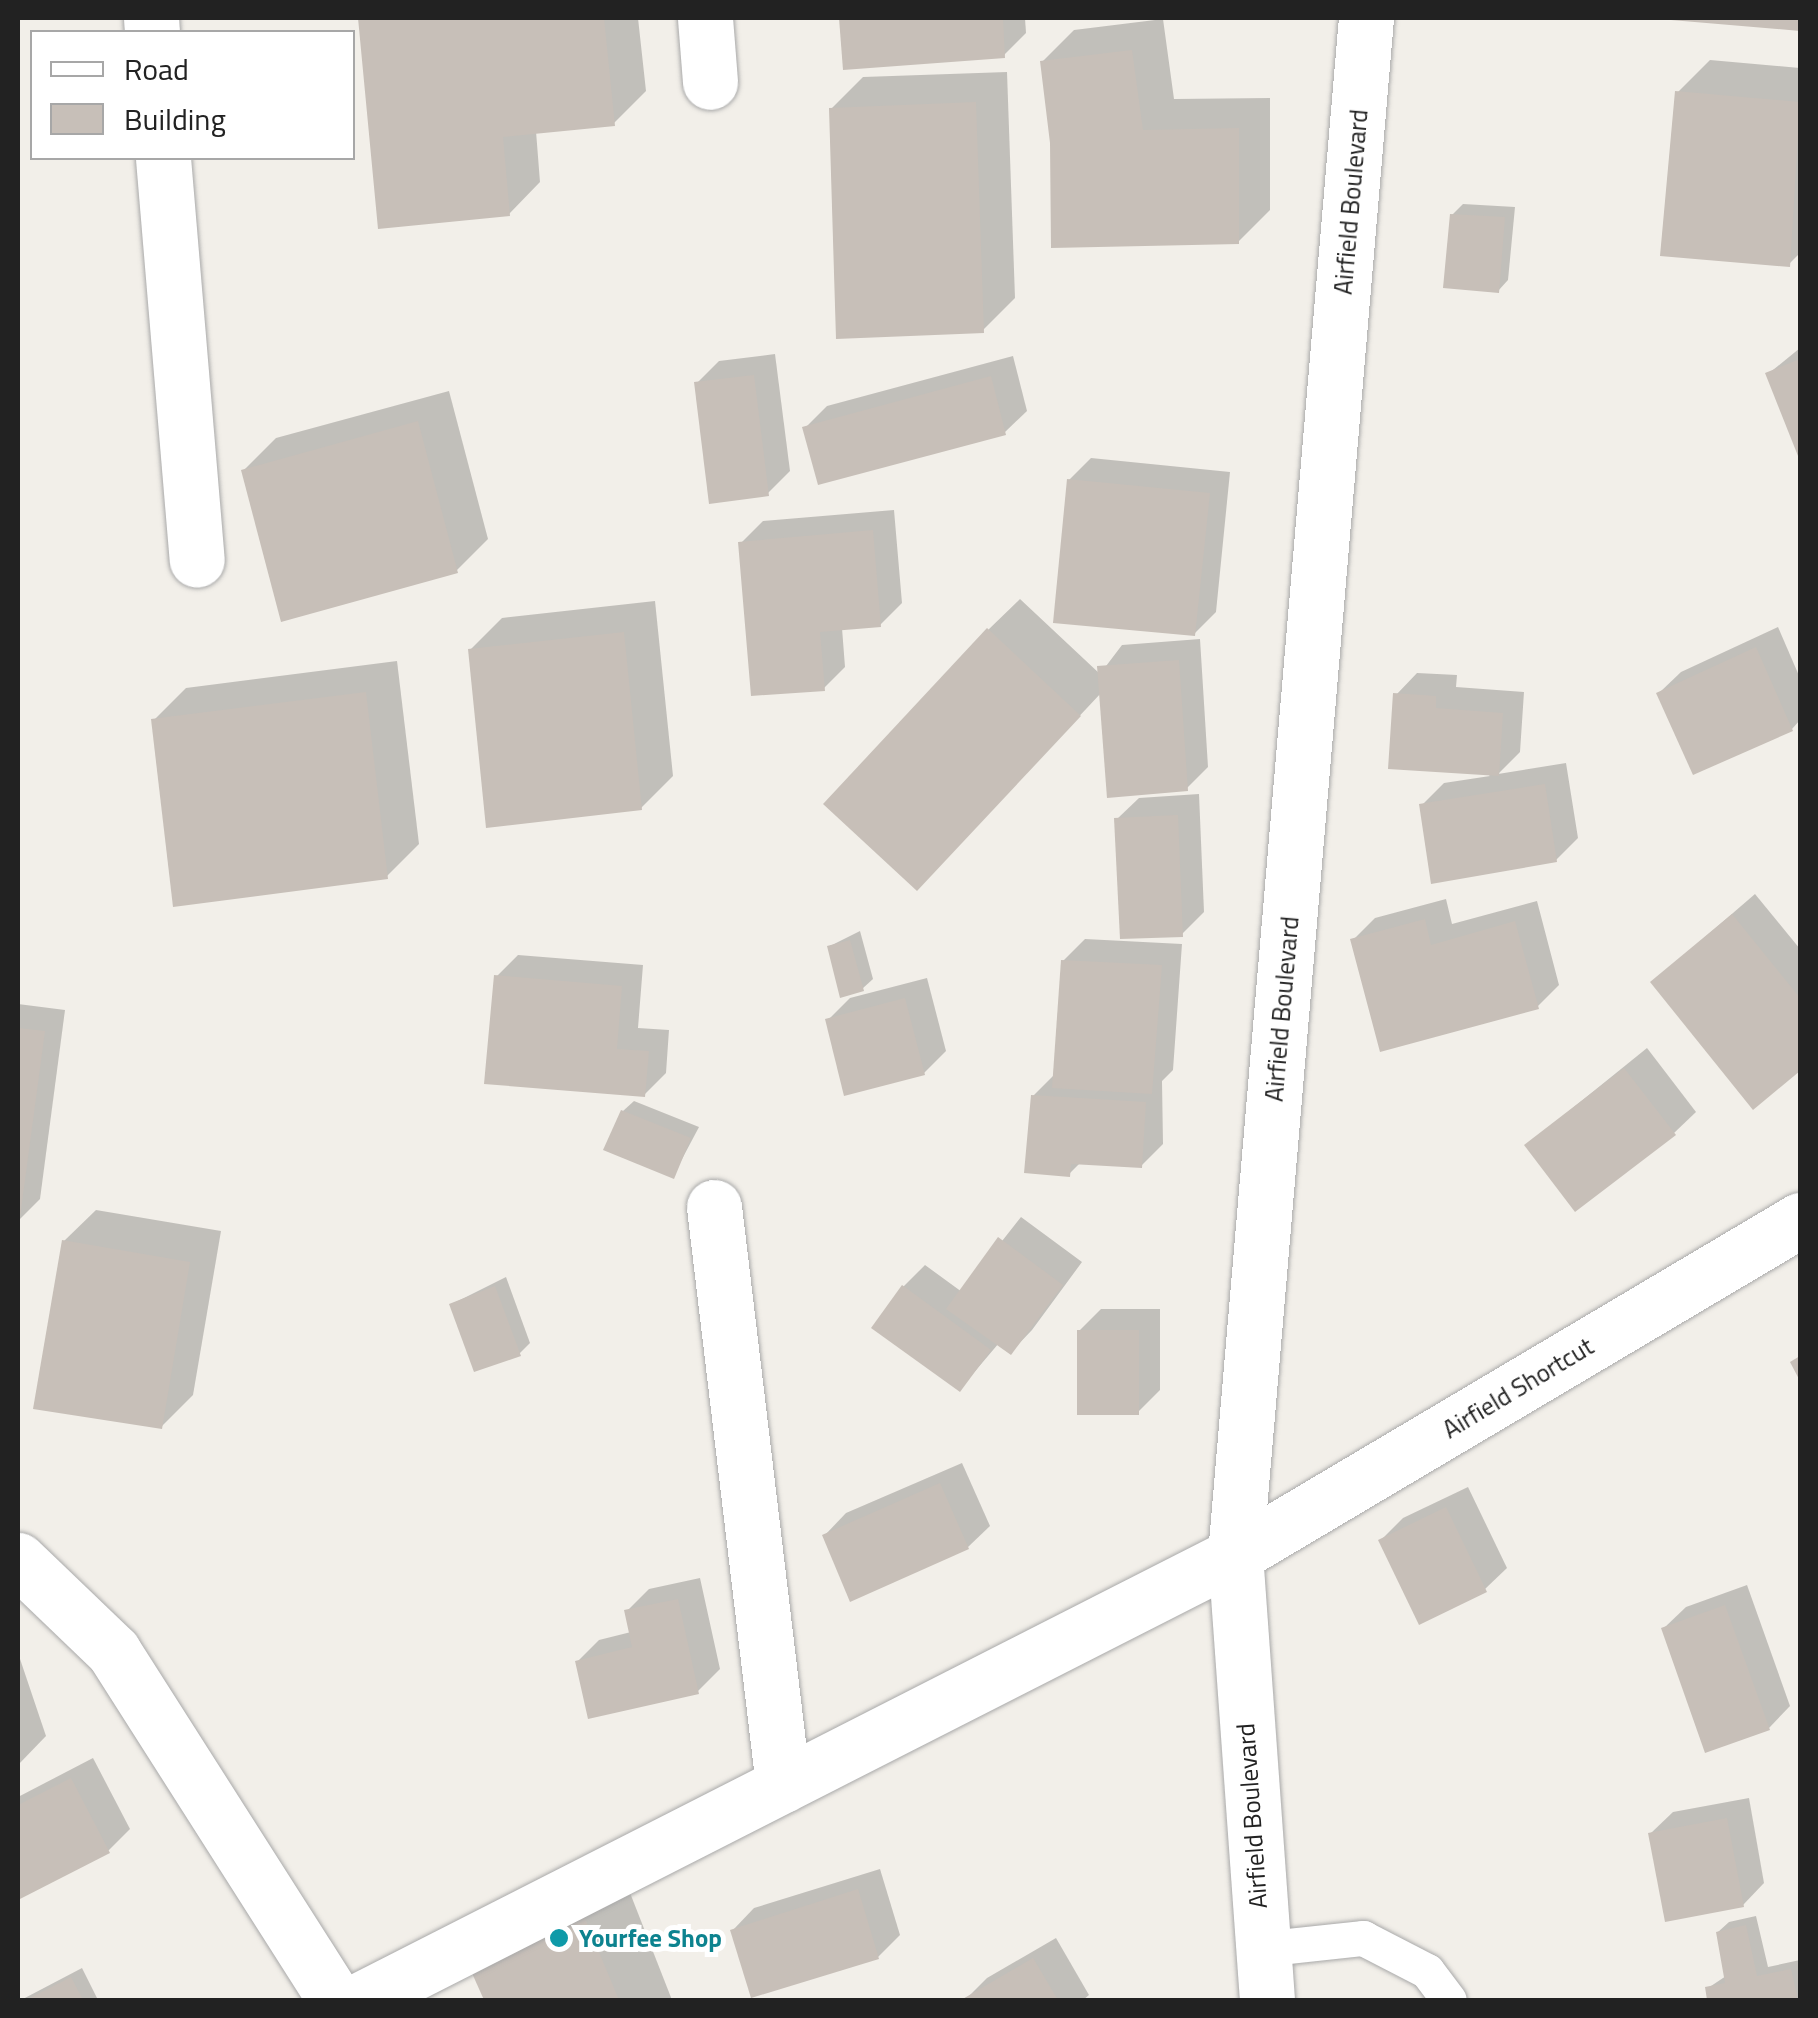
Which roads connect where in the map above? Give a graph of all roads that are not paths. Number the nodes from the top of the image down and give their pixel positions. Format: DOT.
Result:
graph roads {
  1 [pos="704,18"];
  2 [pos="1366,18"];
  3 [pos="710,82"];
  4 [pos="163,160"];
  5 [pos="197,560"];
  6 [pos="714,1207"];
  7 [pos="1800,1220"];
  8 [pos="1235,1555"];
  9 [pos="18,1560"];
  10 [pos="783,1785"];
  11 [pos="1264,1975"];
  12 [pos="335,2000"];
  13 [pos="360,2000"];
  14 [pos="1449,2000"];
  1 -- 3 [label="street"];
  2 -- 8 [label="street, Airfield Boulevard"];
  4 -- 5 [label="street"];
  6 -- 10 [label="street"];
  7 -- 8 [label="street, Airfield Shortcut"];
  8 -- 10 [label="street, Airfield Shortcut"];
  8 -- 11 [label="street, Airfield Boulevard"];
  9 -- 12 [label="street"];
  10 -- 13 [label="street, Airfield Shortcut"];
  11 -- 14 [label="lane"];
}
